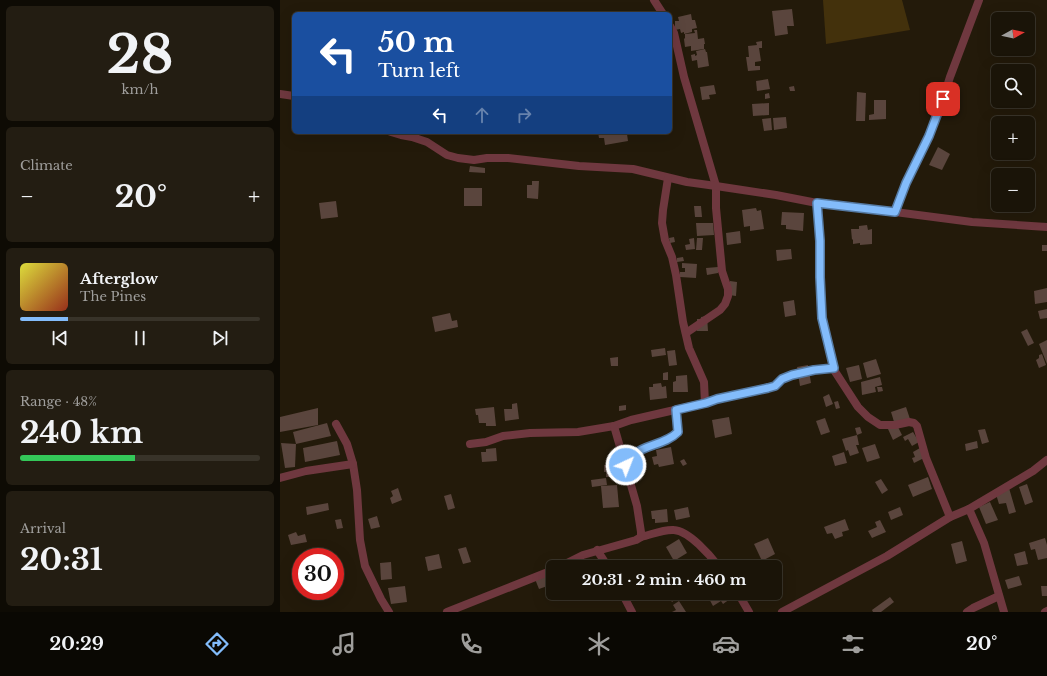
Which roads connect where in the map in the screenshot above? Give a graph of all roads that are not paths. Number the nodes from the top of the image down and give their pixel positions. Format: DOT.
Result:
graph roads {
  1 [pos="654,0"];
  2 [pos="979,0"];
  3 [pos="662,12"];
  4 [pos="672,30"];
  5 [pos="280,94"];
  6 [pos="292,96"];
  7 [pos="398,134"];
  8 [pos="668,178"];
  9 [pos="716,186"];
  10 [pos="817,203"];
  11 [pos="895,212"];
  12 [pos="1047,227"];
  13 [pos="686,333"];
  14 [pos="834,368"];
  15 [pos="706,403"];
  16 [pos="676,410"];
  17 [pos="336,424"];
  18 [pos="614,426"];
  19 [pos="470,444"];
  20 [pos="1047,460"];
  21 [pos="353,464"];
  22 [pos="626,465"];
  23 [pos="280,478"];
  24 [pos="969,510"];
  25 [pos="950,518"];
  26 [pos="641,537"];
  27 [pos="597,550"];
  28 [pos="573,560"];
  29 [pos="603,560"];
  30 [pos="713,560"];
  31 [pos="546,573"];
  32 [pos="999,596"];
  33 [pos="626,600"];
  34 [pos="742,600"];
  35 [pos="389,612"];
  36 [pos="446,612"];
  37 [pos="632,612"];
  38 [pos="749,612"];
  39 [pos="782,612"];
  40 [pos="968,612"];
  41 [pos="1004,612"];
  1 -- 3 [label="street"];
  2 -- 11 [label="street"];
  4 -- 9 [label="street"];
  5 -- 6 [label="street"];
  7 -- 8 [label="street"];
  8 -- 9 [label="street"];
  8 -- 13 [label="street"];
  9 -- 10 [label="street"];
  9 -- 13 [label="street"];
  10 -- 11 [label="street"];
  10 -- 14 [label="street"];
  11 -- 12 [label="street"];
  13 -- 15 [label="street"];
  14 -- 15 [label="street"];
  14 -- 25 [label="street"];
  15 -- 16 [label="street"];
  16 -- 18 [label="street"];
  16 -- 22 [label="street"];
  17 -- 21 [label="street"];
  18 -- 19 [label="street"];
  18 -- 22 [label="street"];
  20 -- 24 [label="street"];
  21 -- 23 [label="street"];
  21 -- 35 [label="street"];
  22 -- 26 [label="street"];
  24 -- 25 [label="street"];
  24 -- 32 [label="street"];
  25 -- 39 [label="street"];
  26 -- 27 [label="street"];
  26 -- 30 [label="street"];
  27 -- 28 [label="street"];
  27 -- 29 [label="street"];
  31 -- 36 [label="street"];
  32 -- 40 [label="street"];
  32 -- 41 [label="street"];
  33 -- 37 [label="street"];
  34 -- 38 [label="street"];
}
